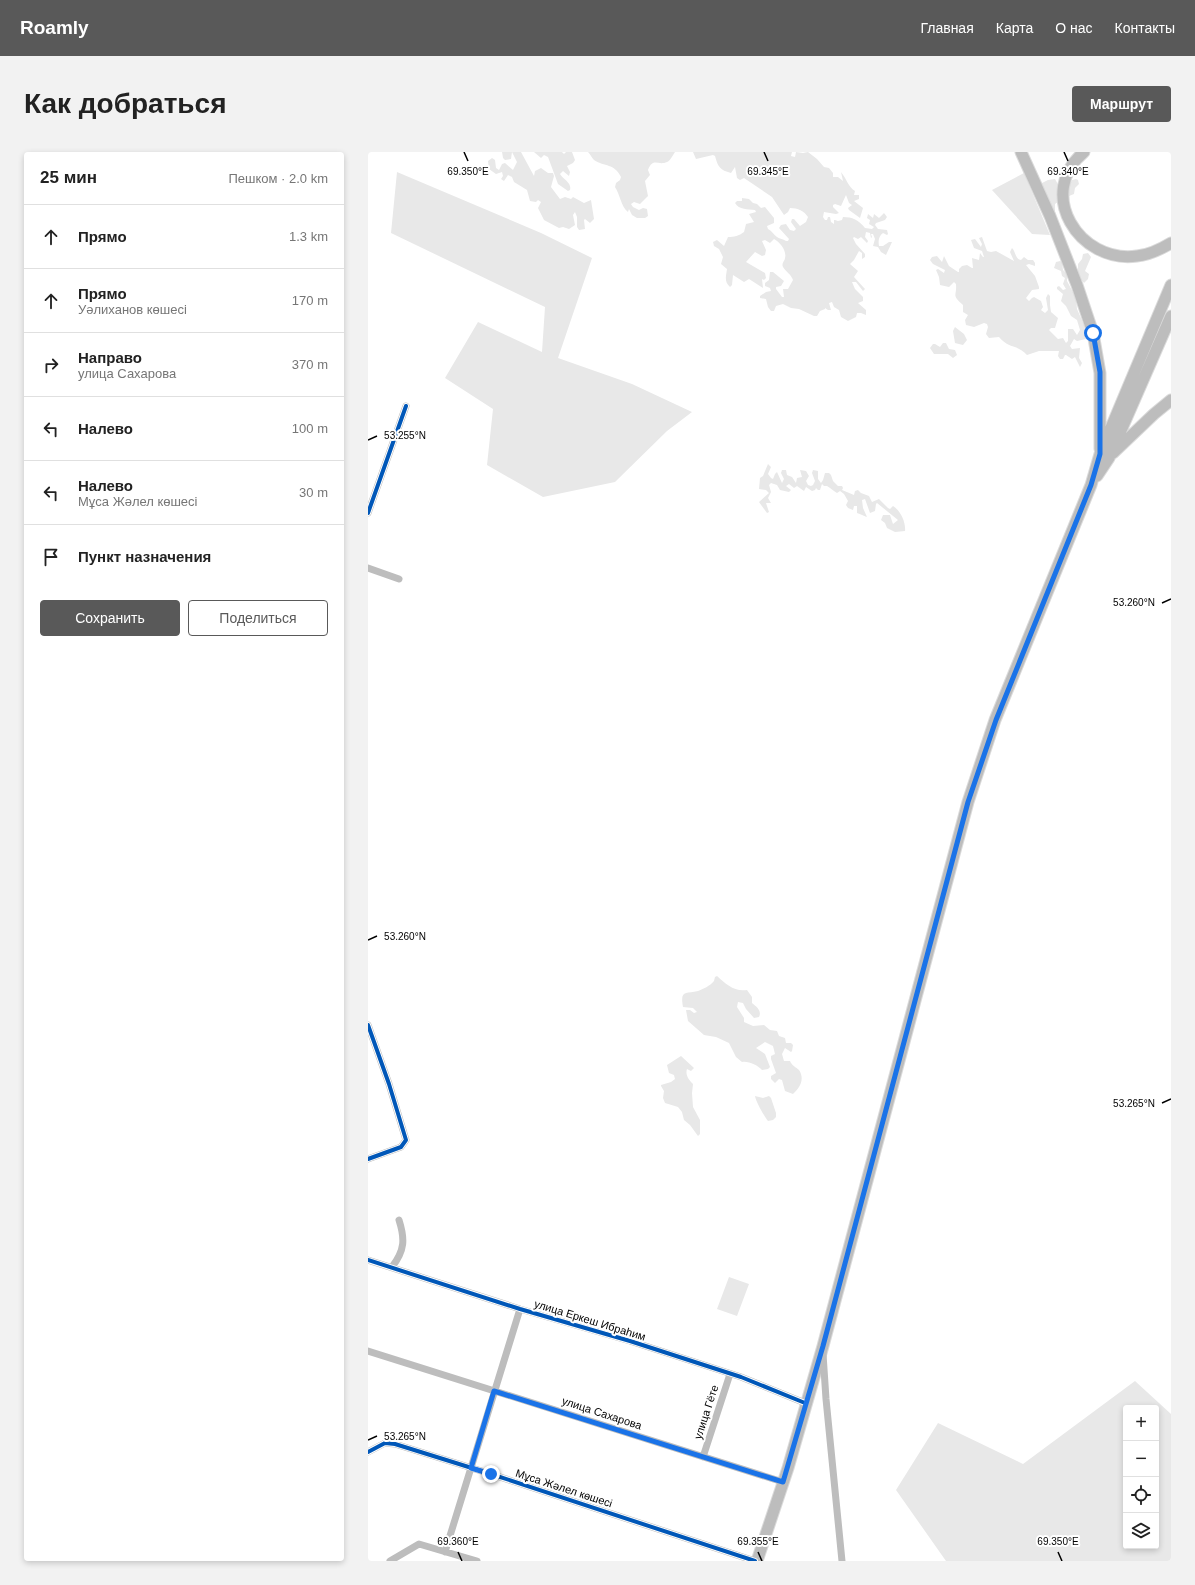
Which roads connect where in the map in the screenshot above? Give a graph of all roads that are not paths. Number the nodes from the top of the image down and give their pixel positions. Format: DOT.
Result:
graph roads {
  1 [pos="1021,152"];
  2 [pos="1084,152"];
  3 [pos="1171,243"];
  4 [pos="1171,285"];
  5 [pos="1171,316"];
  6 [pos="1171,400"];
  7 [pos="406,406"];
  8 [pos="1104,456"];
  9 [pos="368,513"];
  10 [pos="368,568"];
  11 [pos="399,579"];
  12 [pos="368,1025"];
  13 [pos="368,1159"];
  14 [pos="399,1220"];
  15 [pos="368,1260"];
  16 [pos="392,1267"];
  17 [pos="520,1309"];
  18 [pos="823,1346"];
  19 [pos="368,1351"];
  20 [pos="730,1374"];
  21 [pos="494,1391"];
  22 [pos="805,1403"];
  23 [pos="368,1452"];
  24 [pos="703,1457"];
  25 [pos="471,1468"];
  26 [pos="783,1482"];
  27 [pos="445,1552"];
  28 [pos="390,1561"];
  29 [pos="477,1561"];
  30 [pos="756,1561"];
  31 [pos="842,1561"];
  1 -- 8 [label="main road"];
  2 -- 3 [label="main road"];
  4 -- 8 [label="main road"];
  5 -- 8 [label="main road"];
  6 -- 8 [label="main road"];
  7 -- 9 [label="street"];
  8 -- 18 [label="main road"];
  10 -- 11 [label="street"];
  12 -- 13 [label="street"];
  14 -- 16 [label="street"];
  15 -- 16 [label="street, улица Еркеш Ибраһим"];
  16 -- 17 [label="street, улица Еркеш Ибраһим"];
  17 -- 20 [label="street, улица Еркеш Ибраһим"];
  17 -- 21 [label="street"];
  18 -- 22 [label="main road"];
  18 -- 31 [label="street"];
  19 -- 21 [label="street, улица Сахарова"];
  20 -- 22 [label="street, улица Еркеш Ибраһим"];
  20 -- 24 [label="street, улица Гёте"];
  21 -- 24 [label="street, улица Сахарова"];
  21 -- 25 [label="street"];
  22 -- 26 [label="main road"];
  23 -- 25 [label="street, Мұса Жәлел көшесі"];
  24 -- 26 [label="street, улица Сахарова"];
  25 -- 27 [label="street"];
  25 -- 30 [label="street, Мұса Жәлел көшесі"];
  26 -- 30 [label="main road"];
  27 -- 28 [label="street"];
  27 -- 29 [label="street"];
}
